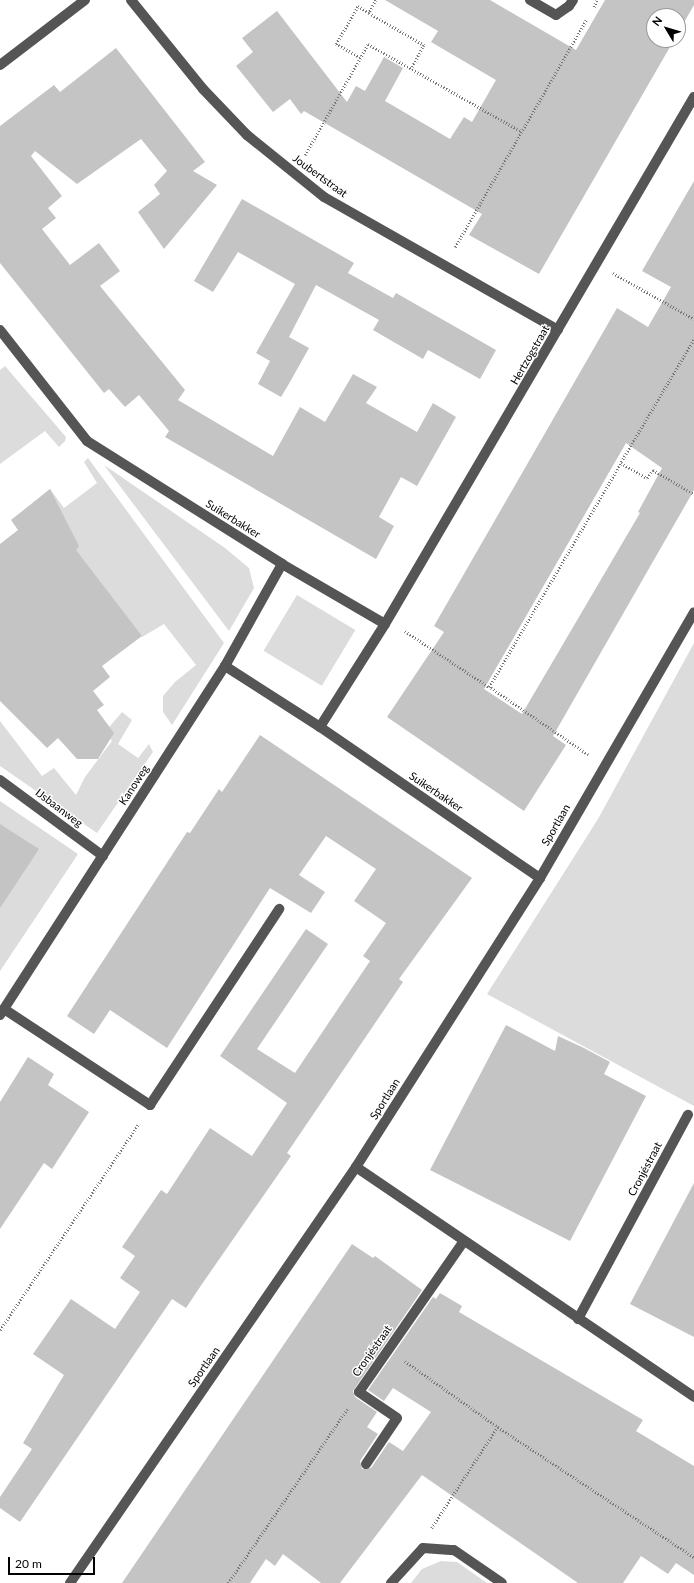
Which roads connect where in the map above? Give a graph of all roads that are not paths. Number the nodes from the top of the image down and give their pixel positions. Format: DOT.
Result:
graph roads {
  1 [pos="85,0"];
  2 [pos="131,0"];
  3 [pos="530,0"];
  4 [pos="572,0"];
  5 [pos="0,65"];
  6 [pos="694,97"];
  7 [pos="0,330"];
  8 [pos="558,330"];
  9 [pos="282,564"];
  10 [pos="694,612"];
  11 [pos="386,622"];
  12 [pos="225,666"];
  13 [pos="320,727"];
  14 [pos="0,780"];
  15 [pos="103,856"];
  16 [pos="540,878"];
  17 [pos="279,909"];
  18 [pos="2,1012"];
  19 [pos="688,1115"];
  20 [pos="356,1167"];
  21 [pos="464,1241"];
  22 [pos="578,1319"];
  23 [pos="694,1397"];
  24 [pos="366,1464"];
  25 [pos="70,1583"];
  26 [pos="391,1583"];
  27 [pos="502,1583"];
  1 -- 5 [label="street"];
  2 -- 8 [label="street, Joubertstraat"];
  3 -- 4 [label="street"];
  6 -- 8 [label="street, Hertzogstraat"];
  7 -- 9 [label="street, Suikerbakker"];
  8 -- 11 [label="street, Hertzogstraat"];
  9 -- 11 [label="street, Suikerbakker"];
  9 -- 12 [label="street, Kanoweg"];
  10 -- 16 [label="street, Sportlaan"];
  11 -- 13 [label="street"];
  12 -- 13 [label="street, Suikerbakker"];
  12 -- 15 [label="street, Kanoweg"];
  13 -- 16 [label="street, Suikerbakker"];
  14 -- 15 [label="street, IJsbaanweg"];
  15 -- 18 [label="street, Kanoweg"];
  16 -- 20 [label="street, Sportlaan"];
  17 -- 18 [label="street"];
  19 -- 22 [label="street, Cronjéstraat"];
  20 -- 21 [label="street"];
  20 -- 25 [label="street, Sportlaan"];
  21 -- 22 [label="street"];
  21 -- 24 [label="street, Cronjéstraat"];
  22 -- 23 [label="street"];
  26 -- 27 [label="street"];
}
